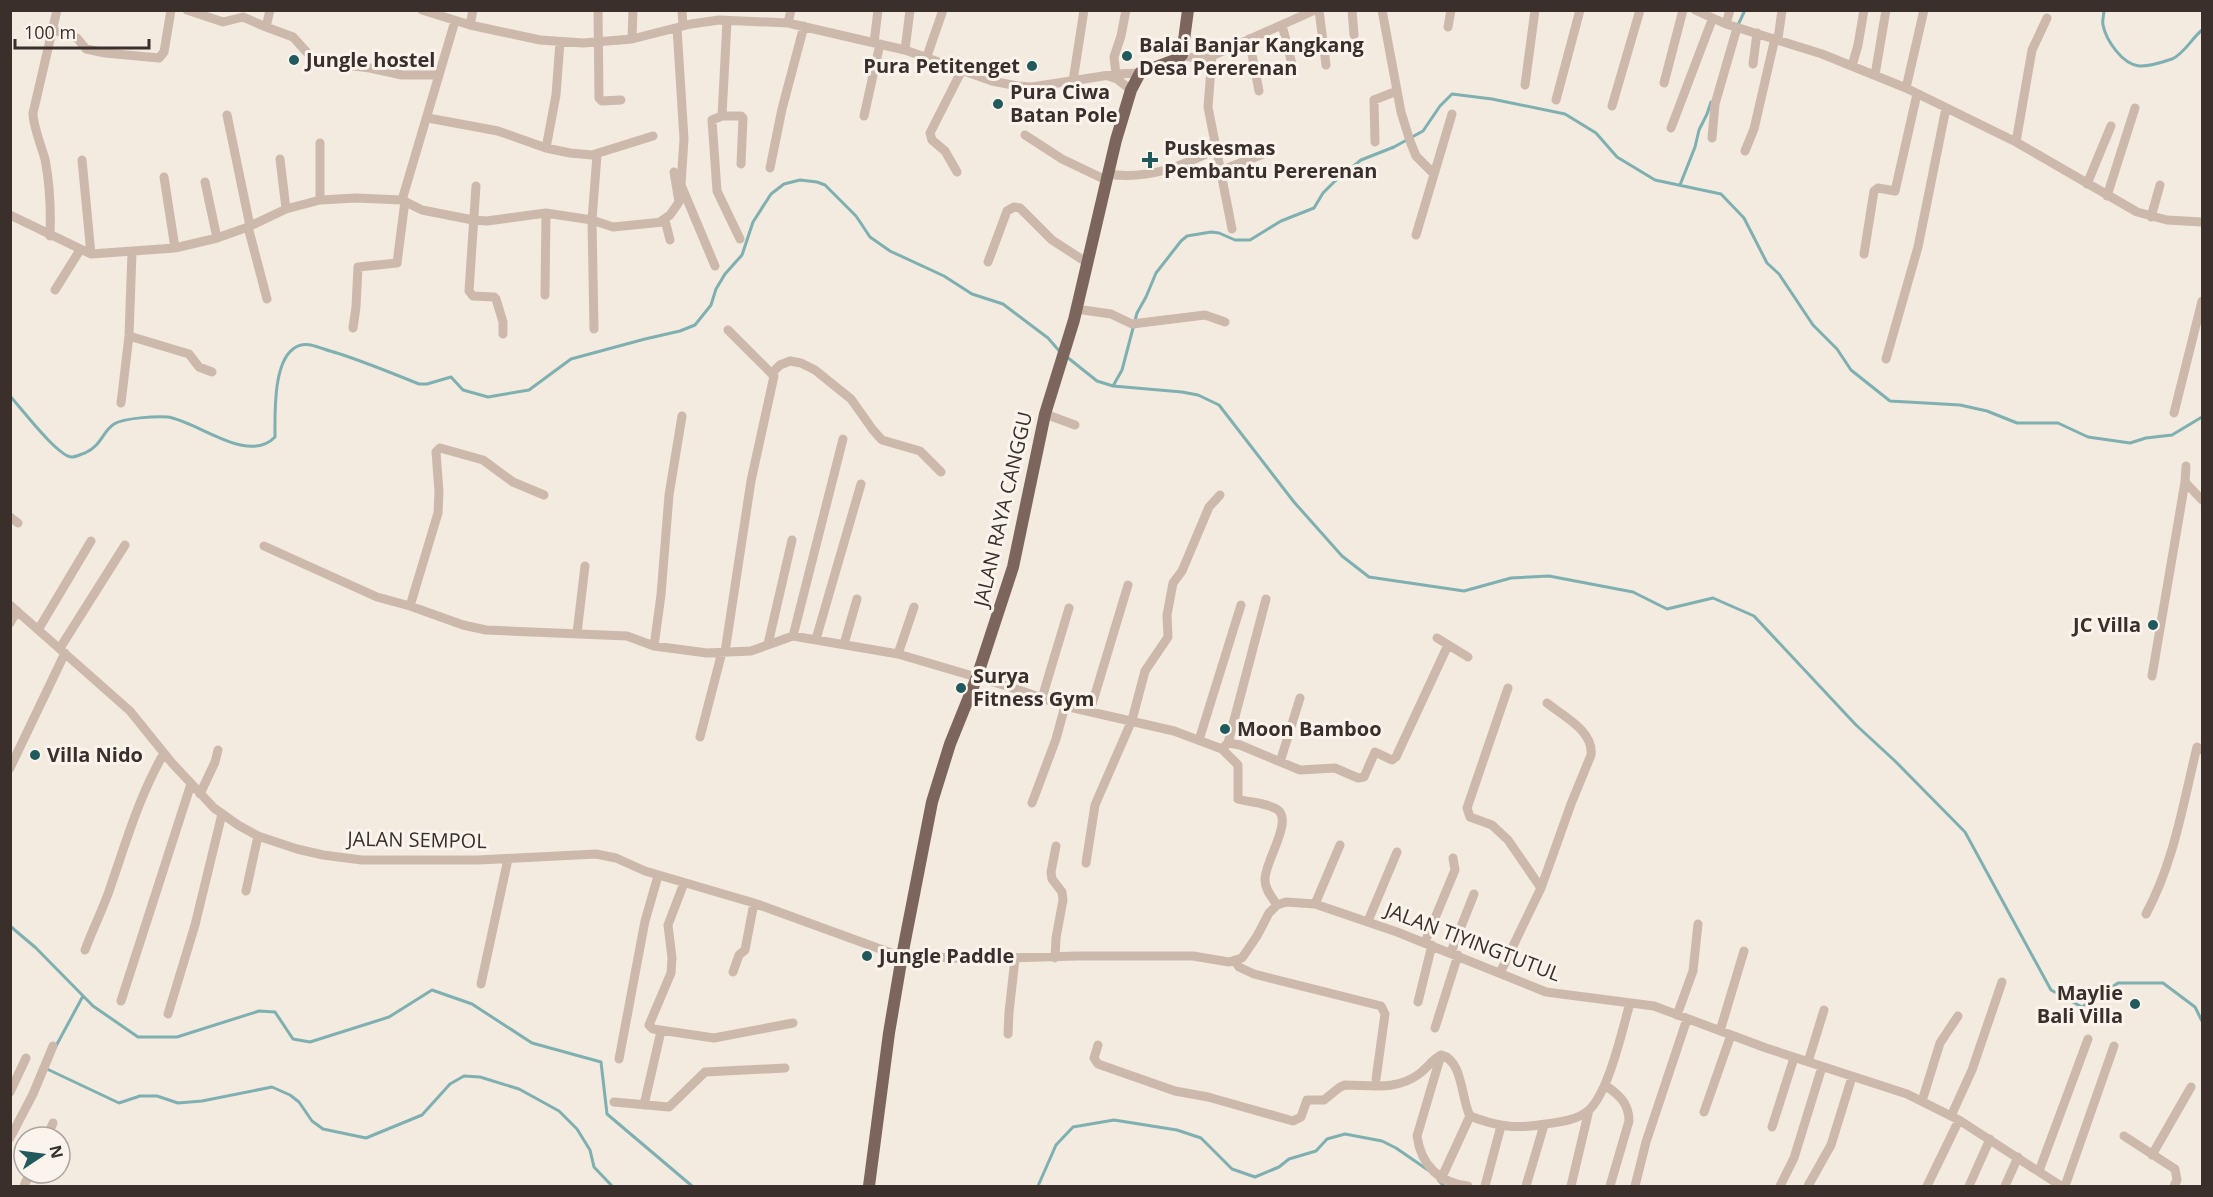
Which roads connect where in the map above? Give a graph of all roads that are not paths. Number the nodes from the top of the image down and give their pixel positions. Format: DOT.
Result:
graph roads {
  1 [pos="57,10"];
  2 [pos="171,10"];
  3 [pos="187,10"];
  4 [pos="270,10"];
  5 [pos="422,10"];
  6 [pos="473,10"];
  7 [pos="598,10"];
  8 [pos="633,10"];
  9 [pos="682,10"];
  10 [pos="791,10"];
  11 [pos="878,10"];
  12 [pos="910,10"];
  13 [pos="943,10"];
  14 [pos="1084,10"];
  15 [pos="1126,10"];
  16 [pos="1188,10"];
  17 [pos="1317,10"];
  18 [pos="1352,10"];
  19 [pos="1382,10"];
  20 [pos="1450,10"];
  21 [pos="1535,10"];
  22 [pos="1580,10"];
  23 [pos="1640,10"];
  24 [pos="1683,10"];
  25 [pos="1695,10"];
  26 [pos="1730,10"];
  27 [pos="1782,10"];
  28 [pos="1864,10"];
  29 [pos="1886,10"];
  30 [pos="1924,10"];
  31 [pos="1300,14"];
  32 [pos="722,17"];
  33 [pos="2047,18"];
  34 [pos="1712,20"];
  35 [pos="455,21"];
  36 [pos="788,23"];
  37 [pos="470,25"];
  38 [pos="1282,25"];
  39 [pos="804,26"];
  40 [pos="1731,26"];
  41 [pos="266,27"];
  42 [pos="680,27"];
  43 [pos="1448,27"];
  44 [pos="51,29"];
  45 [pos="1757,33"];
  46 [pos="1354,35"];
  47 [pos="632,39"];
  48 [pos="1250,39"];
  49 [pos="1776,39"];
  50 [pos="560,42"];
  51 [pos="599,43"];
  52 [pos="877,44"];
  53 [pos="905,50"];
  54 [pos="1182,55"];
  55 [pos="1212,56"];
  56 [pos="927,57"];
  57 [pos="1753,64"];
  58 [pos="1326,65"];
  59 [pos="1852,66"];
  60 [pos="1293,68"];
  61 [pos="962,70"];
  62 [pos="1140,73"];
  63 [pos="438,75"];
  64 [pos="1112,75"];
  65 [pos="1875,75"];
  66 [pos="1073,81"];
  67 [pos="1664,83"];
  68 [pos="1525,85"];
  69 [pos="1906,88"];
  70 [pos="1131,90"];
  71 [pos="1397,90"];
  72 [pos="1259,91"];
  73 [pos="1917,94"];
  74 [pos="621,100"];
  75 [pos="1556,100"];
  76 [pos="1612,106"];
  77 [pos="1946,108"];
  78 [pos="2135,108"];
  79 [pos="1452,114"];
  80 [pos="227,115"];
  81 [pos="722,116"];
  82 [pos="864,116"];
  83 [pos="428,118"];
  84 [pos="2112,126"];
  85 [pos="1671,128"];
  86 [pos="1025,135"];
  87 [pos="653,136"];
  88 [pos="1712,138"];
  89 [pos="1375,142"];
  90 [pos="2016,142"];
  91 [pos="320,143"];
  92 [pos="546,147"];
  93 [pos="1216,149"];
  94 [pos="1745,151"];
  95 [pos="1263,154"];
  96 [pos="597,155"];
  97 [pos="280,159"];
  98 [pos="82,160"];
  99 [pos="741,164"];
  100 [pos="770,168"];
  101 [pos="1220,171"];
  102 [pos="674,172"];
  103 [pos="957,172"];
  104 [pos="1433,173"];
  105 [pos="164,177"];
  106 [pos="1107,177"];
  107 [pos="205,182"];
  108 [pos="2087,184"];
  109 [pos="2160,185"];
  110 [pos="476,186"];
  111 [pos="2107,196"];
  112 [pos="320,200"];
  113 [pos="403,200"];
  114 [pos="286,209"];
  115 [pos="546,213"];
  116 [pos="10,215"];
  117 [pos="2151,217"];
  118 [pos="473,220"];
  119 [pos="592,220"];
  120 [pos="660,222"];
  121 [pos="2202,222"];
  122 [pos="249,226"];
  123 [pos="1232,229"];
  124 [pos="1416,235"];
  125 [pos="50,236"];
  126 [pos="217,238"];
  127 [pos="740,239"];
  128 [pos="670,240"];
  129 [pos="175,248"];
  130 [pos="80,250"];
  131 [pos="132,252"];
  132 [pos="91,254"];
  133 [pos="1864,254"];
  134 [pos="988,262"];
  135 [pos="1086,262"];
  136 [pos="715,266"];
  137 [pos="55,290"];
  138 [pos="545,295"];
  139 [pos="267,299"];
  140 [pos="2202,301"];
  141 [pos="1076,309"];
  142 [pos="1225,322"];
  143 [pos="353,328"];
  144 [pos="594,329"];
  145 [pos="728,330"];
  146 [pos="503,334"];
  147 [pos="129,336"];
  148 [pos="1886,359"];
  149 [pos="212,372"];
  150 [pos="772,373"];
  151 [pos="121,403"];
  152 [pos="2174,413"];
  153 [pos="1046,414"];
  154 [pos="682,416"];
  155 [pos="1075,425"];
  156 [pos="843,439"];
  157 [pos="2186,466"];
  158 [pos="941,472"];
  159 [pos="2185,482"];
  160 [pos="861,484"];
  161 [pos="544,495"];
  162 [pos="1220,495"];
  163 [pos="2202,500"];
  164 [pos="792,540"];
  165 [pos="91,541"];
  166 [pos="125,545"];
  167 [pos="264,546"];
  168 [pos="585,566"];
  169 [pos="1128,585"];
  170 [pos="857,599"];
  171 [pos="1266,599"];
  172 [pos="1242,605"];
  173 [pos="410,606"];
  174 [pos="14,608"];
  175 [pos="914,608"];
  176 [pos="1069,608"];
  177 [pos="10,623"];
  178 [pos="39,630"];
  179 [pos="577,633"];
  180 [pos="793,636"];
  181 [pos="1437,638"];
  182 [pos="816,639"];
  183 [pos="768,644"];
  184 [pos="844,644"];
  185 [pos="1448,645"];
  186 [pos="654,646"];
  187 [pos="63,651"];
  188 [pos="723,652"];
  189 [pos="898,654"];
  190 [pos="1468,657"];
  191 [pos="2152,676"];
  192 [pos="977,677"];
  193 [pos="1508,688"];
  194 [pos="1042,698"];
  195 [pos="1300,698"];
  196 [pos="1547,703"];
  197 [pos="1065,706"];
  198 [pos="1090,711"];
  199 [pos="1132,720"];
  200 [pos="700,737"];
  201 [pos="1199,740"];
  202 [pos="1225,746"];
  203 [pos="218,750"];
  204 [pos="2202,750"];
  205 [pos="164,753"];
  206 [pos="1280,762"];
  207 [pos="10,768"];
  208 [pos="191,784"];
  209 [pos="200,794"];
  210 [pos="1032,804"];
  211 [pos="222,814"];
  212 [pos="258,836"];
  213 [pos="1340,845"];
  214 [pos="1056,846"];
  215 [pos="1397,852"];
  216 [pos="1453,858"];
  217 [pos="508,859"];
  218 [pos="1086,863"];
  219 [pos="658,876"];
  220 [pos="684,883"];
  221 [pos="1541,888"];
  222 [pos="246,891"];
  223 [pos="1474,894"];
  224 [pos="754,903"];
  225 [pos="1315,904"];
  226 [pos="1277,905"];
  227 [pos="2146,914"];
  228 [pos="1368,921"];
  229 [pos="1698,924"];
  230 [pos="1428,944"];
  231 [pos="85,950"];
  232 [pos="1744,951"];
  233 [pos="1455,954"];
  234 [pos="902,956"];
  235 [pos="1055,958"];
  236 [pos="1015,959"];
  237 [pos="1235,961"];
  238 [pos="733,972"];
  239 [pos="1500,973"];
  240 [pos="2002,982"];
  241 [pos="480,984"];
  242 [pos="121,1002"];
  243 [pos="1418,1002"];
  244 [pos="1630,1003"];
  245 [pos="1824,1010"];
  246 [pos="168,1014"];
  247 [pos="1959,1016"];
  248 [pos="1682,1017"];
  249 [pos="793,1023"];
  250 [pos="1435,1029"];
  251 [pos="661,1031"];
  252 [pos="1720,1031"];
  253 [pos="1008,1034"];
  254 [pos="1731,1035"];
  255 [pos="2088,1039"];
  256 [pos="1098,1045"];
  257 [pos="52,1046"];
  258 [pos="2114,1046"];
  259 [pos="1441,1055"];
  260 [pos="26,1058"];
  261 [pos="1794,1058"];
  262 [pos="619,1059"];
  263 [pos="1808,1062"];
  264 [pos="1822,1067"];
  265 [pos="785,1068"];
  266 [pos="1852,1077"];
  267 [pos="1376,1079"];
  268 [pos="1605,1084"];
  269 [pos="2191,1087"];
  270 [pos="10,1092"];
  271 [pos="1922,1101"];
  272 [pos="614,1102"];
  273 [pos="644,1105"];
  274 [pos="1589,1110"];
  275 [pos="1704,1112"];
  276 [pos="1470,1116"];
  277 [pos="1955,1118"];
  278 [pos="1544,1125"];
  279 [pos="1501,1126"];
  280 [pos="1772,1127"];
  281 [pos="2124,1136"];
  282 [pos="10,1138"];
  283 [pos="1990,1139"];
  284 [pos="2152,1155"];
  285 [pos="2018,1157"];
  286 [pos="2039,1171"];
  287 [pos="1441,1179"];
  288 [pos="869,1186"];
  289 [pos="1469,1186"];
  290 [pos="1485,1186"];
  291 [pos="1493,1186"];
  292 [pos="1526,1186"];
  293 [pos="1571,1186"];
  294 [pos="1610,1186"];
  295 [pos="1635,1186"];
  296 [pos="1780,1186"];
  297 [pos="1808,1186"];
  298 [pos="1927,1186"];
  299 [pos="1969,1186"];
  300 [pos="2005,1186"];
  301 [pos="2063,1186"];
  302 [pos="2174,1186"];
  1 -- 44 [label="street"];
  2 -- 44 [label="street"];
  3 -- 41 [label="street"];
  4 -- 41 [label="street"];
  5 -- 35 [label="street"];
  6 -- 37 [label="street"];
  7 -- 51 [label="street"];
  8 -- 47 [label="street"];
  9 -- 42 [label="street"];
  10 -- 36 [label="street"];
  11 -- 52 [label="street"];
  12 -- 53 [label="street"];
  13 -- 56 [label="street"];
  14 -- 66 [label="street"];
  15 -- 64 [label="street"];
  16 -- 54 [label="main road"];
  17 -- 31 [label="street"];
  17 -- 58 [label="street"];
  18 -- 46 [label="street"];
  19 -- 71 [label="street"];
  20 -- 43 [label="street"];
  21 -- 68 [label="street"];
  22 -- 75 [label="street"];
  23 -- 76 [label="street"];
  24 -- 67 [label="street"];
  25 -- 34 [label="street"];
  26 -- 40 [label="street"];
  27 -- 49 [label="street"];
  28 -- 59 [label="street"];
  29 -- 65 [label="street"];
  30 -- 69 [label="street"];
  31 -- 38 [label="street"];
  32 -- 36 [label="street"];
  32 -- 42 [label="street"];
  32 -- 81 [label="street"];
  33 -- 90 [label="street"];
  34 -- 40 [label="street"];
  34 -- 85 [label="street"];
  35 -- 37 [label="street"];
  35 -- 63 [label="street"];
  36 -- 39 [label="street"];
  37 -- 50 [label="street"];
  38 -- 48 [label="street"];
  38 -- 60 [label="street"];
  39 -- 52 [label="street"];
  39 -- 100 [label="street"];
  40 -- 45 [label="street"];
  40 -- 88 [label="street"];
  41 -- 63 [label="street"];
  42 -- 47 [label="street"];
  42 -- 136 [label="street"];
  44 -- 125 [label="street"];
  45 -- 49 [label="street"];
  45 -- 57 [label="street"];
  47 -- 51 [label="street"];
  48 -- 55 [label="street"];
  48 -- 72 [label="street"];
  49 -- 59 [label="street"];
  49 -- 94 [label="street"];
  50 -- 51 [label="street"];
  50 -- 92 [label="street"];
  51 -- 74 [label="street"];
  52 -- 53 [label="street"];
  52 -- 82 [label="street"];
  53 -- 56 [label="street"];
  54 -- 55 [label="street"];
  54 -- 62 [label="main road"];
  55 -- 93 [label="street"];
  56 -- 61 [label="street"];
  59 -- 65 [label="street"];
  61 -- 66 [label="street"];
  61 -- 103 [label="street"];
  62 -- 64 [label="street"];
  62 -- 70 [label="main road, JALAN RAYA CANGGU"];
  63 -- 83 [label="street"];
  64 -- 66 [label="street"];
  64 -- 70 [label="street"];
  65 -- 69 [label="street"];
  69 -- 73 [label="street"];
  70 -- 106 [label="main road, JALAN RAYA CANGGU"];
  71 -- 89 [label="street"];
  71 -- 104 [label="street"];
  73 -- 77 [label="street"];
  73 -- 133 [label="street"];
  77 -- 90 [label="street"];
  77 -- 148 [label="street"];
  78 -- 111 [label="street"];
  79 -- 104 [label="street"];
  80 -- 122 [label="street"];
  81 -- 99 [label="street"];
  81 -- 127 [label="street"];
  83 -- 92 [label="street"];
  83 -- 113 [label="street"];
  84 -- 108 [label="street"];
  86 -- 106 [label="street"];
  87 -- 96 [label="street"];
  90 -- 108 [label="street"];
  91 -- 112 [label="street"];
  92 -- 96 [label="street"];
  93 -- 101 [label="street"];
  93 -- 106 [label="street"];
  95 -- 101 [label="street"];
  96 -- 119 [label="street"];
  97 -- 114 [label="street"];
  98 -- 132 [label="street"];
  101 -- 123 [label="street"];
  102 -- 120 [label="street"];
  104 -- 124 [label="street"];
  105 -- 129 [label="street"];
  106 -- 135 [label="main road, JALAN RAYA CANGGU"];
  107 -- 126 [label="street"];
  108 -- 111 [label="street"];
  109 -- 117 [label="street"];
  110 -- 118 [label="street"];
  111 -- 117 [label="street"];
  112 -- 113 [label="street"];
  112 -- 114 [label="street"];
  113 -- 118 [label="street"];
  113 -- 143 [label="street"];
  114 -- 122 [label="street"];
  115 -- 118 [label="street"];
  115 -- 119 [label="street"];
  115 -- 138 [label="street"];
  116 -- 125 [label="street"];
  117 -- 121 [label="street"];
  118 -- 146 [label="street"];
  119 -- 120 [label="street"];
  119 -- 144 [label="street"];
  120 -- 128 [label="street"];
  122 -- 126 [label="street"];
  122 -- 139 [label="street"];
  125 -- 130 [label="street"];
  126 -- 129 [label="street"];
  129 -- 131 [label="street"];
  130 -- 132 [label="street"];
  130 -- 137 [label="street"];
  131 -- 132 [label="street"];
  131 -- 147 [label="street"];
  134 -- 135 [label="street"];
  135 -- 141 [label="main road, JALAN RAYA CANGGU"];
  140 -- 152 [label="street"];
  141 -- 142 [label="street"];
  141 -- 153 [label="main road, JALAN RAYA CANGGU"];
  145 -- 150 [label="street"];
  147 -- 149 [label="street"];
  147 -- 151 [label="street"];
  150 -- 158 [label="street"];
  150 -- 188 [label="street"];
  153 -- 155 [label="street"];
  153 -- 192 [label="main road, JALAN RAYA CANGGU"];
  154 -- 186 [label="street"];
  156 -- 180 [label="street"];
  157 -- 159 [label="street"];
  159 -- 163 [label="street"];
  159 -- 191 [label="street"];
  160 -- 182 [label="street"];
  161 -- 173 [label="street"];
  162 -- 199 [label="street"];
  164 -- 183 [label="street"];
  165 -- 178 [label="street"];
  166 -- 187 [label="street"];
  167 -- 173 [label="street"];
  168 -- 179 [label="street"];
  169 -- 198 [label="street"];
  170 -- 184 [label="street"];
  171 -- 202 [label="street"];
  172 -- 201 [label="street"];
  173 -- 179 [label="street"];
  174 -- 177 [label="street"];
  174 -- 178 [label="street, JALAN SEMPOL"];
  175 -- 189 [label="street"];
  176 -- 194 [label="street"];
  178 -- 187 [label="street, JALAN SEMPOL"];
  179 -- 186 [label="street"];
  180 -- 182 [label="street"];
  180 -- 183 [label="street"];
  181 -- 185 [label="street"];
  182 -- 184 [label="street"];
  183 -- 188 [label="street"];
  184 -- 189 [label="street"];
  185 -- 190 [label="street"];
  185 -- 206 [label="street"];
  186 -- 188 [label="street"];
  187 -- 205 [label="street, JALAN SEMPOL"];
  187 -- 207 [label="street"];
  188 -- 200 [label="street"];
  189 -- 192 [label="street"];
  192 -- 194 [label="street"];
  192 -- 234 [label="main road, JALAN RAYA CANGGU"];
  193 -- 221 [label="street"];
  194 -- 197 [label="street"];
  195 -- 206 [label="street"];
  196 -- 221 [label="street"];
  197 -- 198 [label="street"];
  197 -- 210 [label="street"];
  198 -- 199 [label="street"];
  199 -- 201 [label="street"];
  199 -- 218 [label="street"];
  201 -- 202 [label="street"];
  202 -- 206 [label="street"];
  202 -- 226 [label="street"];
  203 -- 209 [label="street"];
  204 -- 227 [label="street"];
  205 -- 208 [label="street, JALAN SEMPOL"];
  205 -- 231 [label="street"];
  208 -- 209 [label="street, JALAN SEMPOL"];
  208 -- 242 [label="street"];
  209 -- 211 [label="street, JALAN SEMPOL"];
  211 -- 212 [label="street, JALAN SEMPOL"];
  211 -- 246 [label="street"];
  212 -- 217 [label="street, JALAN SEMPOL"];
  212 -- 222 [label="street"];
  213 -- 225 [label="street"];
  214 -- 235 [label="street"];
  215 -- 228 [label="street"];
  216 -- 230 [label="street"];
  217 -- 219 [label="street, JALAN SEMPOL"];
  217 -- 241 [label="street"];
  219 -- 220 [label="street, JALAN SEMPOL"];
  219 -- 262 [label="street"];
  220 -- 224 [label="street, JALAN SEMPOL"];
  220 -- 251 [label="street"];
  221 -- 239 [label="street"];
  223 -- 233 [label="street"];
  224 -- 234 [label="street, JALAN SEMPOL"];
  224 -- 238 [label="street"];
  225 -- 226 [label="street, JALAN TIYINGTUTUL"];
  225 -- 228 [label="street, JALAN TIYINGTUTUL"];
  226 -- 237 [label="street"];
  228 -- 230 [label="street, JALAN TIYINGTUTUL"];
  229 -- 248 [label="street"];
  230 -- 233 [label="street, JALAN TIYINGTUTUL"];
  230 -- 243 [label="street"];
  232 -- 252 [label="street"];
  233 -- 239 [label="street, JALAN TIYINGTUTUL"];
  233 -- 250 [label="street"];
  234 -- 236 [label="street"];
  234 -- 288 [label="main road, JALAN RAYA CANGGU"];
  235 -- 236 [label="street"];
  235 -- 237 [label="street"];
  236 -- 253 [label="street"];
  237 -- 267 [label="street"];
  239 -- 244 [label="street, JALAN TIYINGTUTUL"];
  240 -- 277 [label="street"];
  244 -- 248 [label="street, JALAN TIYINGTUTUL"];
  244 -- 268 [label="street"];
  245 -- 263 [label="street"];
  247 -- 271 [label="street"];
  248 -- 252 [label="street, JALAN TIYINGTUTUL"];
  248 -- 295 [label="street"];
  249 -- 251 [label="street"];
  251 -- 273 [label="street"];
  252 -- 254 [label="street, JALAN TIYINGTUTUL"];
  254 -- 261 [label="street, JALAN TIYINGTUTUL"];
  254 -- 275 [label="street"];
  255 -- 286 [label="street"];
  256 -- 259 [label="street"];
  257 -- 282 [label="street"];
  258 -- 301 [label="street"];
  259 -- 276 [label="street"];
  259 -- 287 [label="street"];
  260 -- 270 [label="street"];
  261 -- 263 [label="street, JALAN TIYINGTUTUL"];
  261 -- 280 [label="street"];
  263 -- 264 [label="street, JALAN TIYINGTUTUL"];
  264 -- 266 [label="street, JALAN TIYINGTUTUL"];
  264 -- 296 [label="street"];
  265 -- 273 [label="street"];
  266 -- 271 [label="street, JALAN TIYINGTUTUL"];
  266 -- 297 [label="street"];
  268 -- 274 [label="street"];
  268 -- 294 [label="street"];
  269 -- 284 [label="street"];
  271 -- 277 [label="street, JALAN TIYINGTUTUL"];
  272 -- 273 [label="street"];
  274 -- 278 [label="street"];
  274 -- 293 [label="street"];
  276 -- 279 [label="street"];
  276 -- 287 [label="street"];
  277 -- 283 [label="street, JALAN TIYINGTUTUL"];
  277 -- 298 [label="street"];
  278 -- 279 [label="street"];
  278 -- 292 [label="street"];
  279 -- 290 [label="street"];
  281 -- 284 [label="street"];
  283 -- 285 [label="street, JALAN TIYINGTUTUL"];
  283 -- 299 [label="street"];
  284 -- 302 [label="street"];
  285 -- 286 [label="street, JALAN TIYINGTUTUL"];
  285 -- 300 [label="street"];
  286 -- 301 [label="street, JALAN TIYINGTUTUL"];
  287 -- 289 [label="street"];
  289 -- 290 [label="street"];
  290 -- 291 [label="street"];
}
